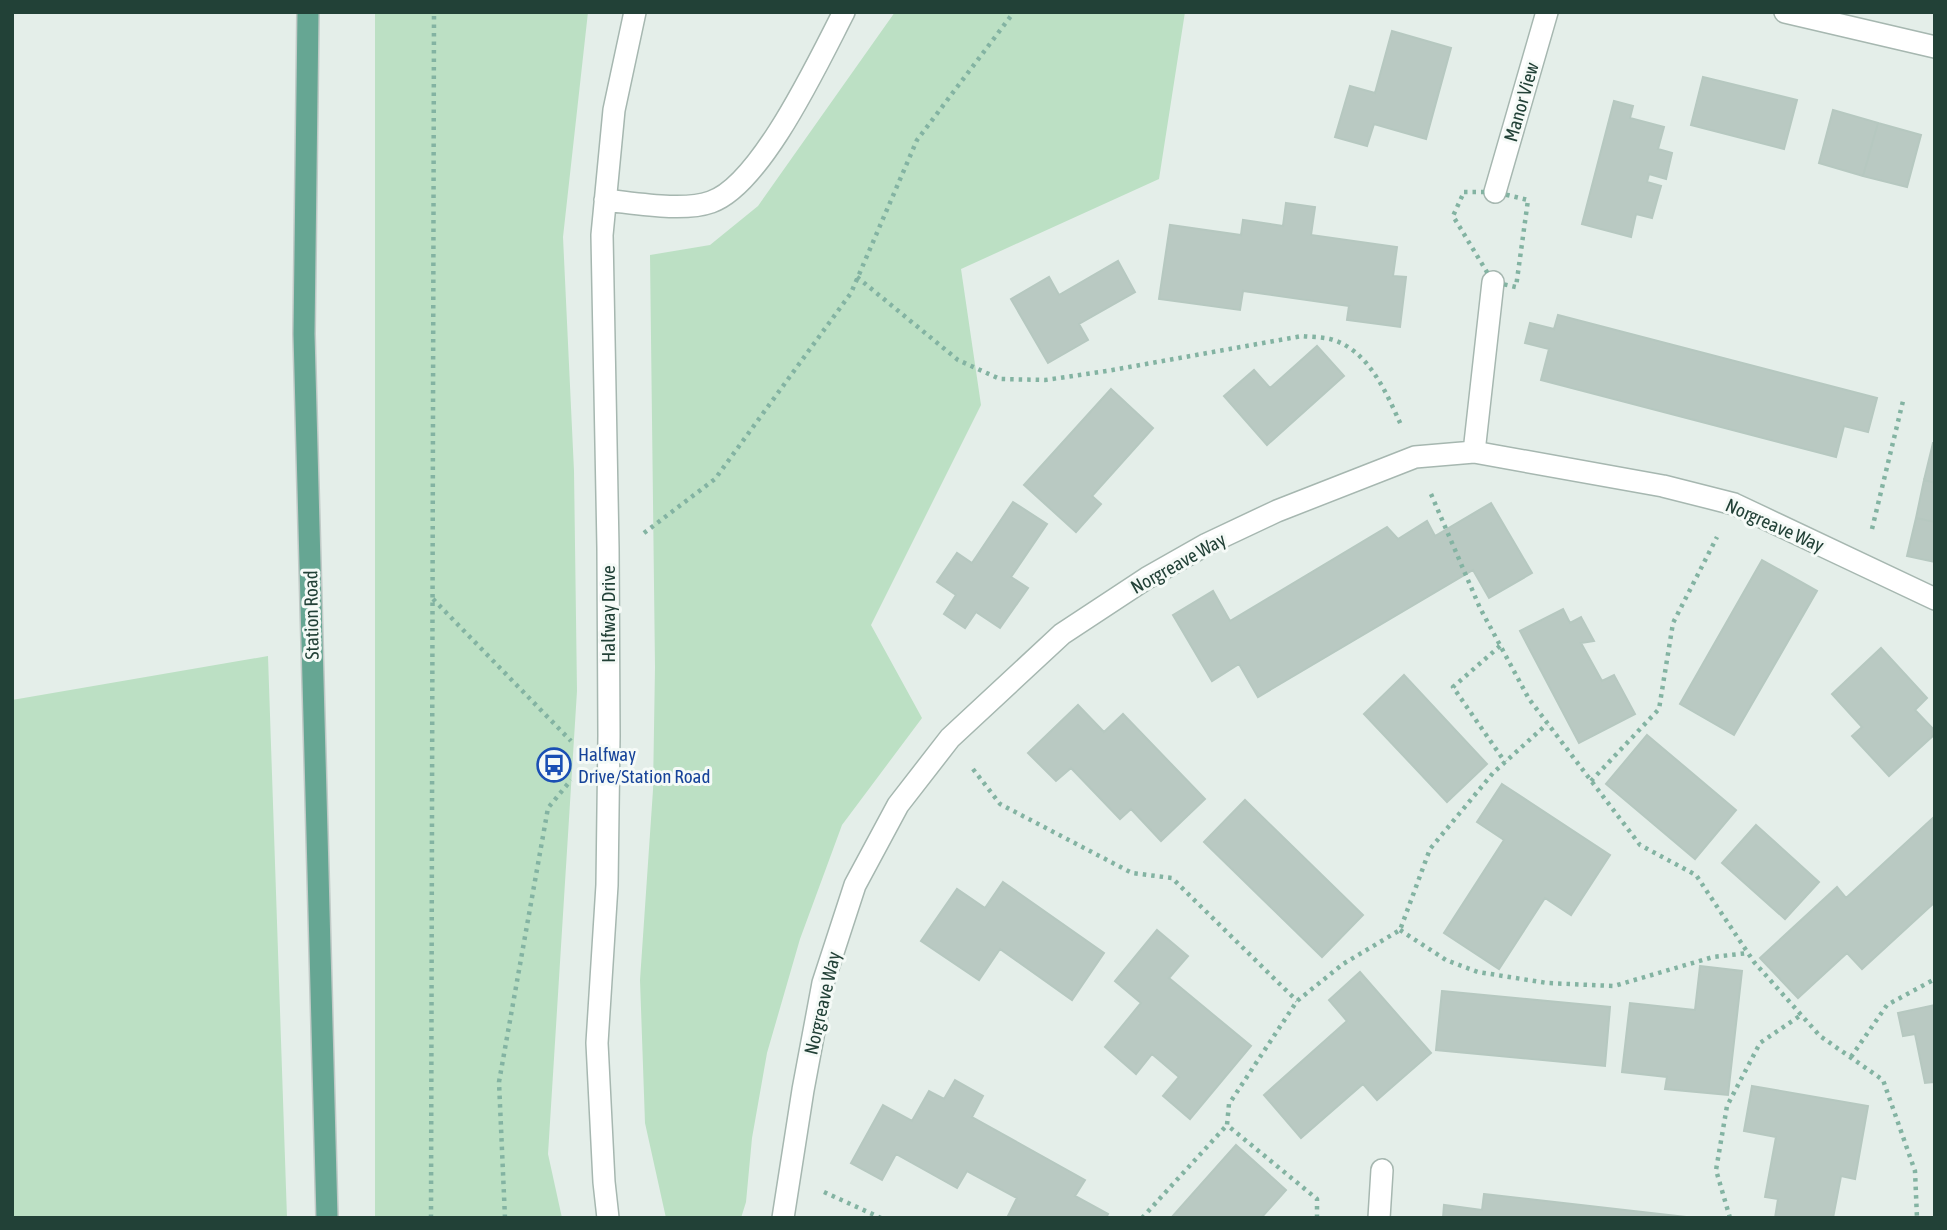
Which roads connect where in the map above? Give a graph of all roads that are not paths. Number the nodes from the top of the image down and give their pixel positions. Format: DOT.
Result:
graph roads {
  1 [pos="309,12"];
  2 [pos="635,12"];
  3 [pos="844,12"];
  4 [pos="1547,12"];
  5 [pos="1785,12"];
  6 [pos="1935,47"];
  7 [pos="1496,192"];
  8 [pos="605,200"];
  9 [pos="1493,282"];
  10 [pos="1474,452"];
  11 [pos="1935,599"];
  12 [pos="1382,1171"];
  13 [pos="327,1218"];
  14 [pos="608,1218"];
  15 [pos="783,1218"];
  16 [pos="1378,1218"];
  1 -- 13 [label="main road, Station Road"];
  2 -- 8 [label="street, Halfway Drive"];
  3 -- 8 [label="street"];
  4 -- 7 [label="street, Manor View"];
  5 -- 6 [label="street"];
  8 -- 14 [label="street, Halfway Drive"];
  9 -- 10 [label="street"];
  10 -- 11 [label="street, Norgreave Way"];
  10 -- 15 [label="street, Norgreave Way"];
  12 -- 16 [label="street"];
}
